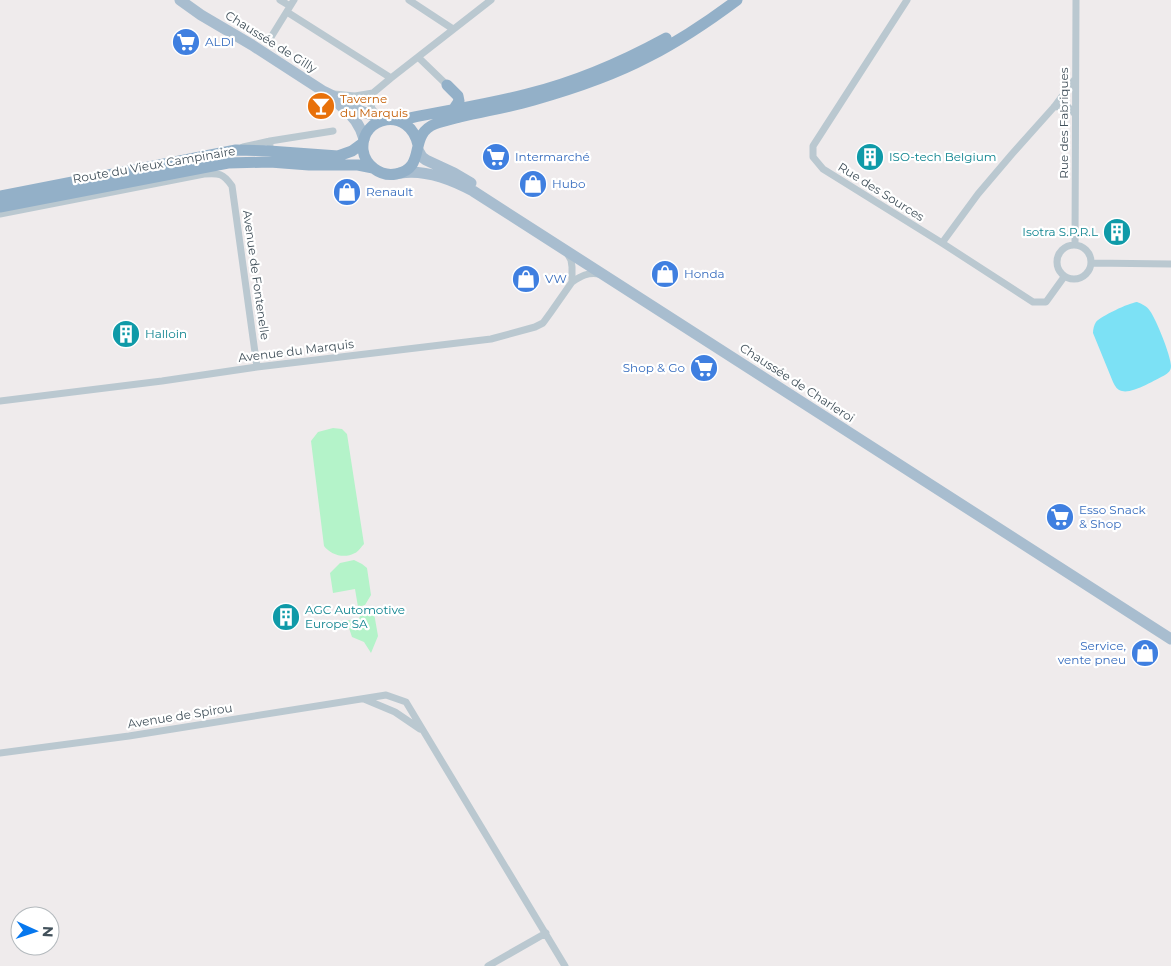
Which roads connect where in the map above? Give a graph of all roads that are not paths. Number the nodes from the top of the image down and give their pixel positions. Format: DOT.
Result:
graph roads {
  1 [pos="180,0"];
  2 [pos="280,0"];
  3 [pos="409,0"];
  4 [pos="491,0"];
  5 [pos="724,0"];
  6 [pos="737,0"];
  7 [pos="907,0"];
  8 [pos="1076,0"];
  9 [pos="291,6"];
  10 [pos="453,29"];
  11 [pos="268,42"];
  12 [pos="418,57"];
  13 [pos="391,78"];
  14 [pos="1076,78"];
  15 [pos="447,85"];
  16 [pos="373,93"];
  17 [pos="328,94"];
  18 [pos="1054,107"];
  19 [pos="453,110"];
  20 [pos="1075,114"];
  21 [pos="387,119"];
  22 [pos="402,122"];
  23 [pos="333,131"];
  24 [pos="364,141"];
  25 [pos="270,146"];
  26 [pos="418,148"];
  27 [pos="373,168"];
  28 [pos="400,173"];
  29 [pos="0,196"];
  30 [pos="0,207"];
  31 [pos="0,214"];
  32 [pos="942,243"];
  33 [pos="1075,245"];
  34 [pos="562,249"];
  35 [pos="1091,262"];
  36 [pos="1171,264"];
  37 [pos="602,274"];
  38 [pos="1064,277"];
  39 [pos="572,282"];
  40 [pos="645,298"];
  41 [pos="257,367"];
  42 [pos="0,401"];
  43 [pos="974,509"];
  44 [pos="1171,632"];
  45 [pos="1171,639"];
  46 [pos="364,698"];
  47 [pos="422,730"];
  48 [pos="0,753"];
  49 [pos="546,933"];
  50 [pos="488,966"];
  51 [pos="565,966"];
  1 -- 17 [label="main road, Chaussée de Gilly"];
  2 -- 9 [label="street"];
  3 -- 10 [label="street"];
  4 -- 10 [label="street"];
  5 -- 19 [label="highway"];
  6 -- 26 [label="highway"];
  7 -- 32 [label="street, Rue des Sources"];
  8 -- 14 [label="street, Rue des Fabriques"];
  9 -- 11 [label="street"];
  9 -- 13 [label="street"];
  10 -- 12 [label="street"];
  12 -- 13 [label="street"];
  12 -- 15 [label="street"];
  13 -- 16 [label="street"];
  14 -- 18 [label="street"];
  14 -- 20 [label="street, Rue des Fabriques"];
  15 -- 19 [label="highway"];
  16 -- 17 [label="street"];
  16 -- 21 [label="street"];
  17 -- 21 [label="main road, Chaussée de Gilly"];
  17 -- 24 [label="main road, Chaussée de Gilly"];
  18 -- 20 [label="street"];
  18 -- 32 [label="street"];
  19 -- 22 [label="highway"];
  20 -- 33 [label="street, Rue des Fabriques"];
  21 -- 22 [label="highway"];
  21 -- 24 [label="highway"];
  22 -- 26 [label="highway"];
  23 -- 25 [label="street, Route du Vieux Campinaire"];
  24 -- 25 [label="highway, Route du Vieux Campinaire"];
  24 -- 27 [label="highway"];
  25 -- 29 [label="highway, Route du Vieux Campinaire"];
  26 -- 28 [label="highway"];
  26 -- 40 [label="main road, Chaussée de Charleroi"];
  27 -- 28 [label="highway"];
  27 -- 30 [label="highway, Route du Vieux Campinaire"];
  28 -- 34 [label="main road, Chaussée de Charleroi"];
  31 -- 41 [label="street, Avenue de Fontenelle"];
  32 -- 38 [label="street, Rue des Sources"];
  33 -- 35 [label="street"];
  33 -- 38 [label="street"];
  34 -- 37 [label="main road, Chaussée de Charleroi"];
  34 -- 39 [label="street"];
  35 -- 36 [label="street"];
  35 -- 38 [label="street"];
  37 -- 39 [label="street"];
  37 -- 40 [label="main road, Chaussée de Charleroi"];
  39 -- 41 [label="street, Avenue du Marquis"];
  40 -- 43 [label="main road, Chaussée de Charleroi"];
  41 -- 42 [label="street, Avenue du Marquis"];
  43 -- 44 [label="main road, Chaussée de Charleroi"];
  43 -- 45 [label="main road, Chaussée de Charleroi"];
  46 -- 47 [label="street, Avenue de Spirou"];
  46 -- 47 [label="street, Avenue de Spirou"];
  46 -- 48 [label="street, Avenue de Spirou"];
  47 -- 49 [label="street, Avenue de Spirou"];
  49 -- 50 [label="street"];
  49 -- 51 [label="street, Avenue de Spirou"];
}
